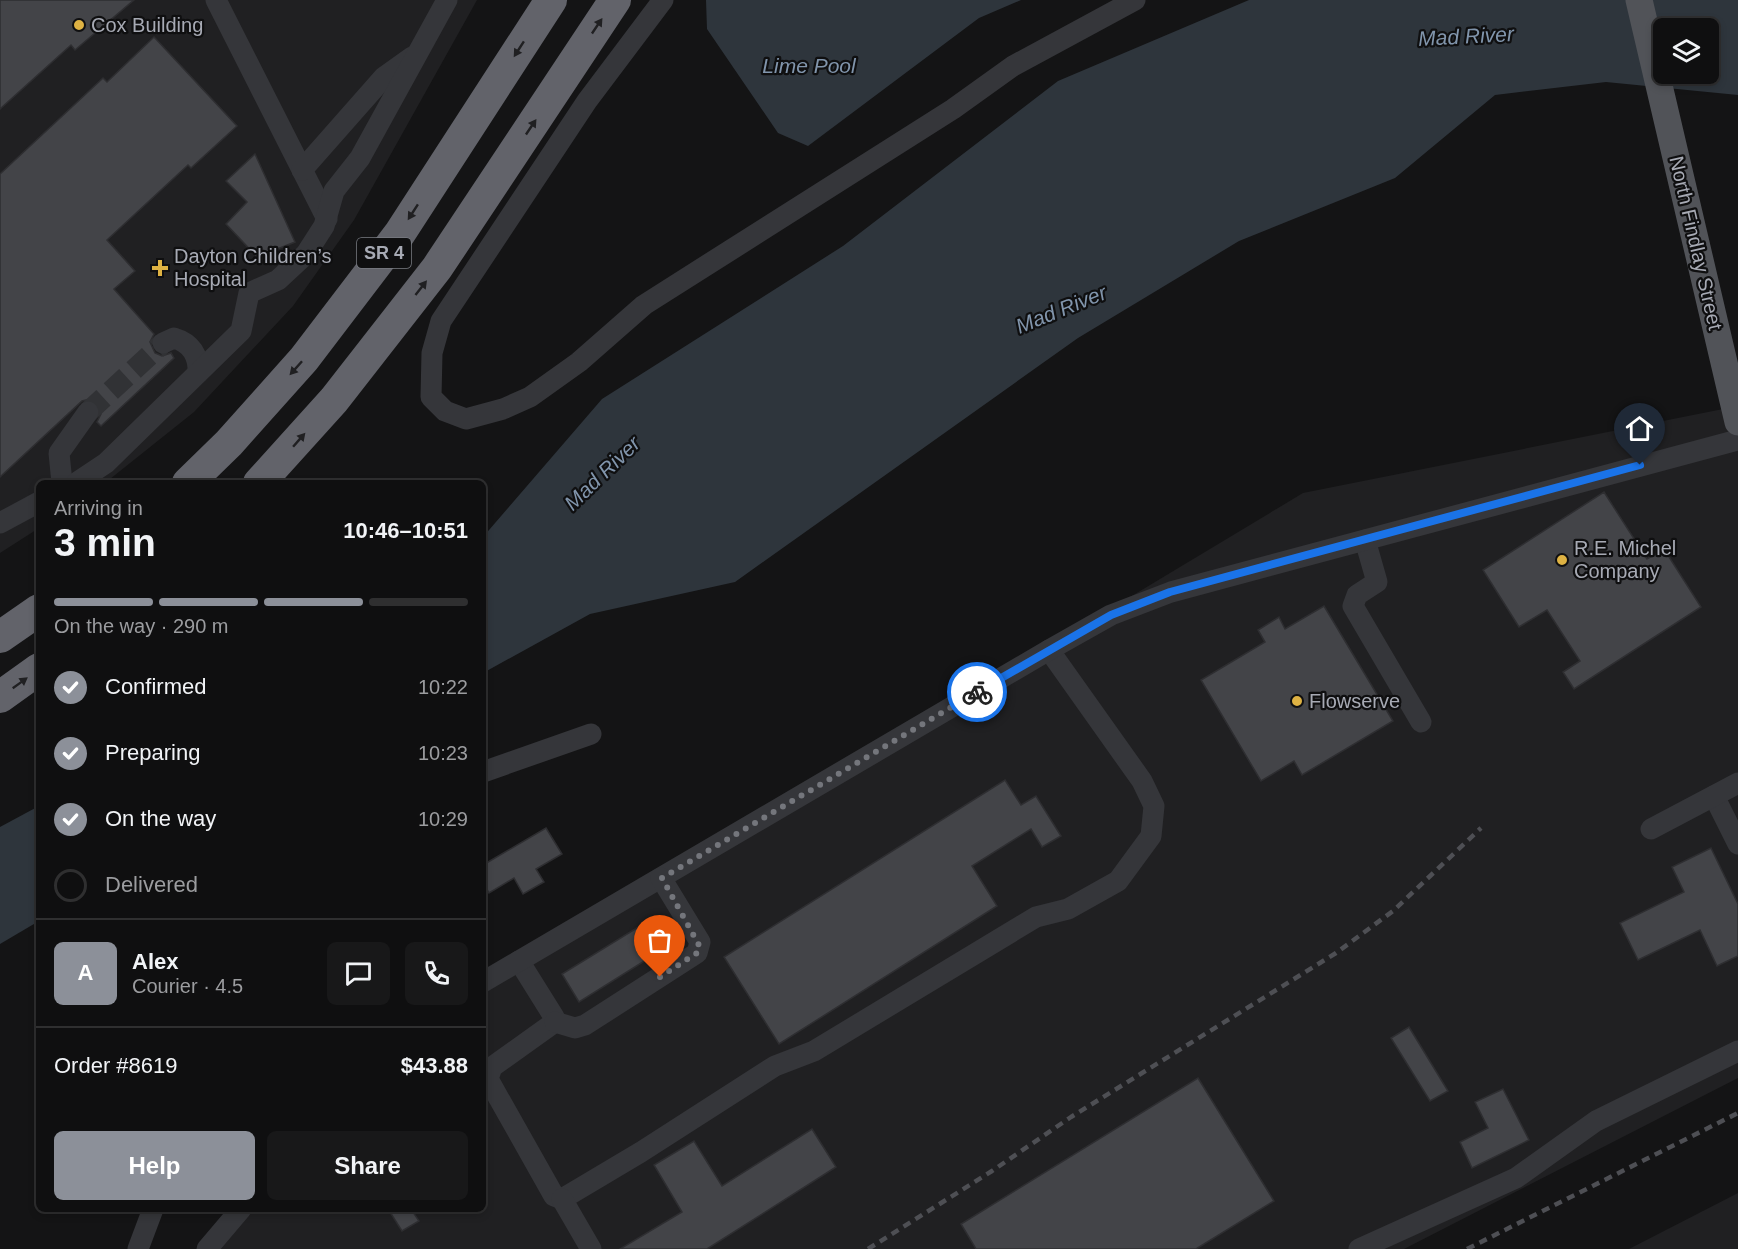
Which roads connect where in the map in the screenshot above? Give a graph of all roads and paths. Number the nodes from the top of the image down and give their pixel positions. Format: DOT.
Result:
graph roads {
  1 [pos="216,0"];
  2 [pos="447,0"];
  3 [pos="551,0"];
  4 [pos="615,0"];
  5 [pos="663,0"];
  6 [pos="1135,0"];
  7 [pos="1640,0"];
  8 [pos="417,53"];
  9 [pos="302,170"];
  10 [pos="327,219"];
  11 [pos="163,343"];
  12 [pos="198,373"];
  13 [pos="87,412"];
  14 [pos="1738,422"];
  15 [pos="1738,440"];
  16 [pos="62,480"];
  17 [pos="80,480"];
  18 [pos="191,480"];
  19 [pos="262,480"];
  20 [pos="36,504"];
  21 [pos="0,523"];
  22 [pos="1365,540"];
  23 [pos="36,612"];
  24 [pos="0,637"];
  25 [pos="1049,650"];
  26 [pos="36,671"];
  27 [pos="0,698"];
  28 [pos="1421,722"];
  29 [pos="591,734"];
  30 [pos="486,771"];
  31 [pos="1738,783"];
  32 [pos="1714,796"];
  33 [pos="1651,829"];
  34 [pos="1738,844"];
  35 [pos="662,878"];
  36 [pos="519,961"];
  37 [pos="486,980"];
  38 [pos="555,1022"];
  39 [pos="1738,1052"];
  40 [pos="562,1199"];
  41 [pos="152,1212"];
  42 [pos="238,1212"];
  43 [pos="138,1249"];
  44 [pos="207,1249"];
  45 [pos="591,1249"];
  46 [pos="1359,1249"];
  1 -- 9 [label="street"];
  2 -- 8 [label="street"];
  3 -- 18 [label="highway, SR 4, one-way"];
  19 -- 4 [label="highway, SR 4, one-way"];
  5 -- 6 [label="street"];
  7 -- 14 [label="main road, North Findlay Street"];
  8 -- 9 [label="street"];
  8 -- 10 [label="street"];
  9 -- 10 [label="street"];
  10 -- 12 [label="street"];
  11 -- 12 [label="street"];
  12 -- 17 [label="street"];
  13 -- 16 [label="street"];
  15 -- 22 [label="street"];
  20 -- 21 [label="street"];
  22 -- 25 [label="street"];
  22 -- 28 [label="street"];
  23 -- 24 [label="highway"];
  25 -- 35 [label="street"];
  25 -- 40 [label="street"];
  27 -- 26 [label="highway, one-way"];
  29 -- 30 [label="street"];
  31 -- 32 [label="street"];
  32 -- 33 [label="street"];
  32 -- 34 [label="street"];
  35 -- 36 [label="street"];
  35 -- 38 [label="street"];
  36 -- 37 [label="street"];
  36 -- 38 [label="street"];
  38 -- 40 [label="street"];
  39 -- 46 [label="street"];
  40 -- 45 [label="street"];
  41 -- 43 [label="street"];
  42 -- 44 [label="street"];
}
